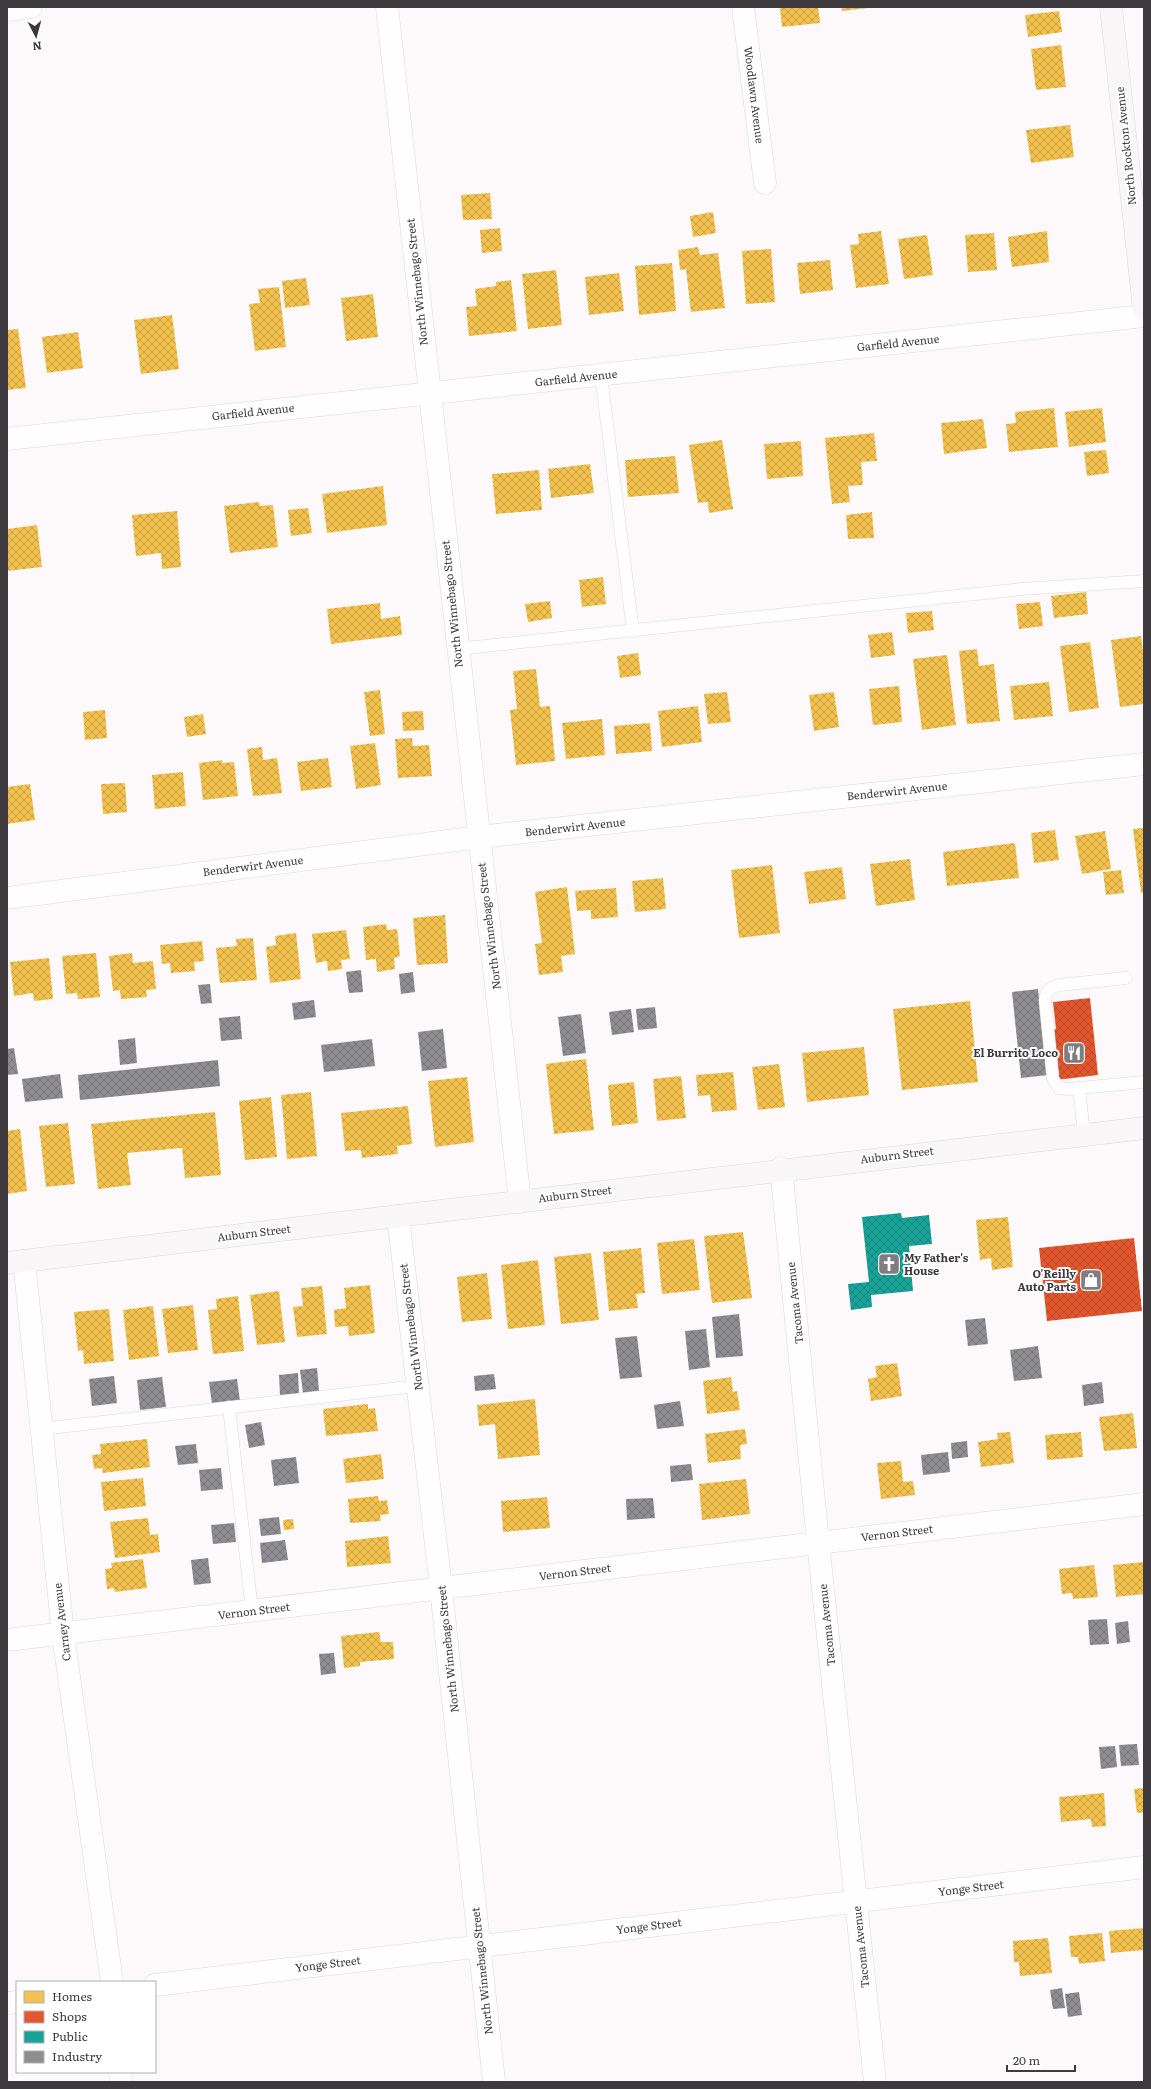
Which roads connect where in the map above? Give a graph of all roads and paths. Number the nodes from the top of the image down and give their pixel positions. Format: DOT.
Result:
graph roads {
  1 [pos="31,7"];
  2 [pos="387,7"];
  3 [pos="743,7"];
  4 [pos="1111,7"];
  5 [pos="7,10"];
  6 [pos="766,183"];
  7 [pos="1144,309"];
  8 [pos="1144,316"];
  9 [pos="601,375"];
  10 [pos="429,394"];
  11 [pos="7,439"];
  12 [pos="1144,581"];
  13 [pos="633,631"];
  14 [pos="457,650"];
  15 [pos="1144,764"];
  16 [pos="479,837"];
  17 [pos="7,898"];
  18 [pos="1126,978"];
  19 [pos="1140,1082"];
  20 [pos="1079,1088"];
  21 [pos="1144,1128"];
  22 [pos="1084,1134"];
  23 [pos="781,1168"];
  24 [pos="520,1202"];
  25 [pos="398,1216"];
  26 [pos="15,1262"];
  27 [pos="417,1386"];
  28 [pos="229,1407"];
  29 [pos="41,1429"];
  30 [pos="1144,1504"];
  31 [pos="818,1542"];
  32 [pos="441,1588"];
  33 [pos="252,1611"];
  34 [pos="63,1634"];
  35 [pos="7,1640"];
  36 [pos="1144,1867"];
  37 [pos="856,1901"];
  38 [pos="480,1946"];
  39 [pos="112,1981"];
  40 [pos="156,1985"];
  41 [pos="494,2082"];
  42 [pos="875,2082"];
  1 -- 5 [label="street"];
  2 -- 10 [label="street, North Winnebago Street"];
  3 -- 6 [label="street, Woodlawn Avenue"];
  4 -- 7 [label="main road, North Rockton Avenue"];
  8 -- 9 [label="street, Garfield Avenue"];
  9 -- 10 [label="street, Garfield Avenue"];
  9 -- 13 [label="lane"];
  10 -- 11 [label="street, Garfield Avenue"];
  10 -- 14 [label="street, North Winnebago Street"];
  12 -- 13 [label="lane"];
  13 -- 14 [label="lane"];
  14 -- 16 [label="street, North Winnebago Street"];
  15 -- 16 [label="street, Benderwirt Avenue"];
  16 -- 17 [label="street, Benderwirt Avenue"];
  16 -- 24 [label="street, North Winnebago Street"];
  18 -- 20 [label="lane"];
  19 -- 20 [label="lane"];
  20 -- 22 [label="lane"];
  21 -- 22 [label="main road, Auburn Street"];
  22 -- 23 [label="main road, Auburn Street"];
  23 -- 24 [label="main road, Auburn Street"];
  23 -- 31 [label="street, Tacoma Avenue"];
  24 -- 25 [label="main road, Auburn Street"];
  25 -- 26 [label="main road, Auburn Street"];
  25 -- 27 [label="street, North Winnebago Street"];
  26 -- 29 [label="street, Carney Avenue"];
  27 -- 28 [label="lane"];
  27 -- 32 [label="street, North Winnebago Street"];
  28 -- 29 [label="lane"];
  28 -- 33 [label="lane"];
  29 -- 34 [label="street, Carney Avenue"];
  30 -- 31 [label="street, Vernon Street"];
  31 -- 32 [label="street, Vernon Street"];
  31 -- 37 [label="street, Tacoma Avenue"];
  32 -- 33 [label="street, Vernon Street"];
  32 -- 38 [label="street, North Winnebago Street"];
  33 -- 34 [label="street, Vernon Street"];
  34 -- 35 [label="street, Vernon Street"];
  34 -- 39 [label="street, Carney Avenue"];
  36 -- 37 [label="street, Yonge Street"];
  37 -- 38 [label="street, Yonge Street"];
  37 -- 42 [label="street, Tacoma Avenue"];
  38 -- 40 [label="street, Yonge Street"];
  38 -- 41 [label="street, North Winnebago Street"];
}
